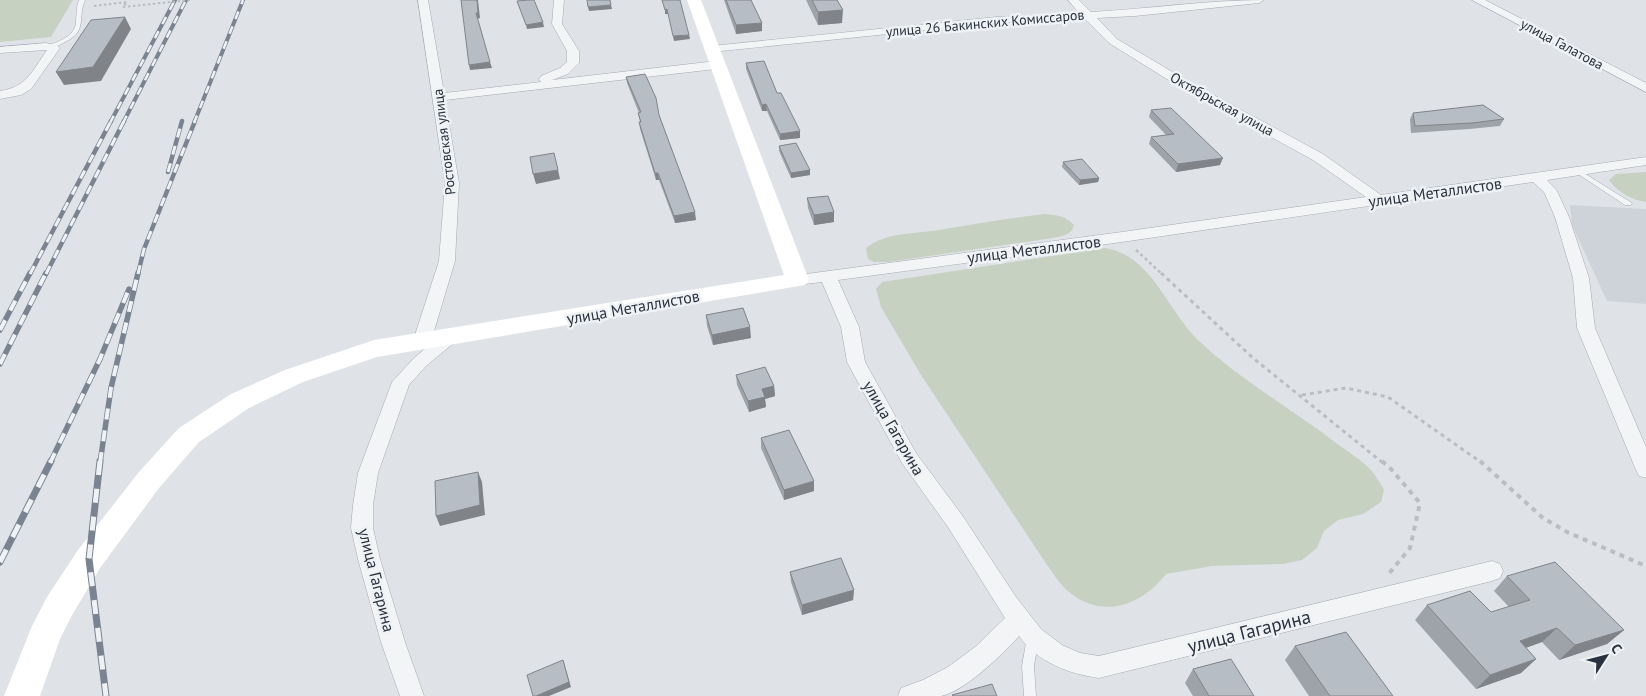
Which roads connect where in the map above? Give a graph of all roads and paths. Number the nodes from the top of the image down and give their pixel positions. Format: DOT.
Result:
graph roads {
  1 [pos="82,0"];
  2 [pos="190,0"];
  3 [pos="423,0"];
  4 [pos="559,0"];
  5 [pos="694,0"];
  6 [pos="1073,0"];
  7 [pos="1259,0"];
  8 [pos="1477,0"];
  9 [pos="79,8"];
  10 [pos="1088,14"];
  11 [pos="52,46"];
  12 [pos="0,50"];
  13 [pos="714,57"];
  14 [pos="1646,88"];
  15 [pos="509,89"];
  16 [pos="0,95"];
  17 [pos="439,97"];
  18 [pos="1646,161"];
  19 [pos="1577,171"];
  20 [pos="1537,177"];
  21 [pos="1379,200"];
  22 [pos="1628,203"];
  23 [pos="1122,237"];
  24 [pos="828,276"];
  25 [pos="797,280"];
  26 [pos="436,340"];
  27 [pos="1301,395"];
  28 [pos="1646,470"];
  29 [pos="1646,566"];
  30 [pos="1492,571"];
  31 [pos="1366,602"];
  32 [pos="1026,628"];
  33 [pos="22,696"];
  34 [pos="412,696"];
  35 [pos="910,696"];
  36 [pos="1030,696"];
  1 -- 9 [label="lane"];
  2 -- 9 [label="path, bridge"];
  3 -- 17 [label="street, Ростовская улица"];
  4 -- 15 [label="street"];
  5 -- 13 [label="main road"];
  6 -- 10 [label="street, Октябрьская улица"];
  7 -- 10 [label="street, улица 26 Бакинских Комиссаров"];
  8 -- 14 [label="street, улица Галатова"];
  9 -- 11 [label="lane"];
  10 -- 13 [label="street, улица 26 Бакинских Комиссаров"];
  10 -- 21 [label="street, Октябрьская улица"];
  11 -- 12 [label="street"];
  11 -- 16 [label="street"];
  13 -- 15 [label="street, улица 26 Бакинских Комиссаров"];
  13 -- 25 [label="main road"];
  15 -- 17 [label="street"];
  17 -- 26 [label="street, Ростовская улица"];
  18 -- 19 [label="street, улица Металлистов"];
  19 -- 20 [label="street, улица Металлистов"];
  19 -- 22 [label="lane"];
  20 -- 21 [label="street, улица Металлистов"];
  20 -- 28 [label="street"];
  21 -- 23 [label="street, улица Металлистов"];
  23 -- 24 [label="street, улица Металлистов"];
  23 -- 27 [label="path"];
  24 -- 25 [label="street, улица Металлистов"];
  24 -- 32 [label="street, улица Гагарина"];
  25 -- 26 [label="main road, улица Металлистов"];
  26 -- 33 [label="main road, улица Металлистов"];
  26 -- 34 [label="street, улица Гагарина"];
  27 -- 29 [label="path"];
  27 -- 31 [label="path"];
  30 -- 31 [label="street, улица Гагарина"];
  31 -- 32 [label="street, улица Гагарина"];
  32 -- 35 [label="street"];
  32 -- 36 [label="lane"];
}
